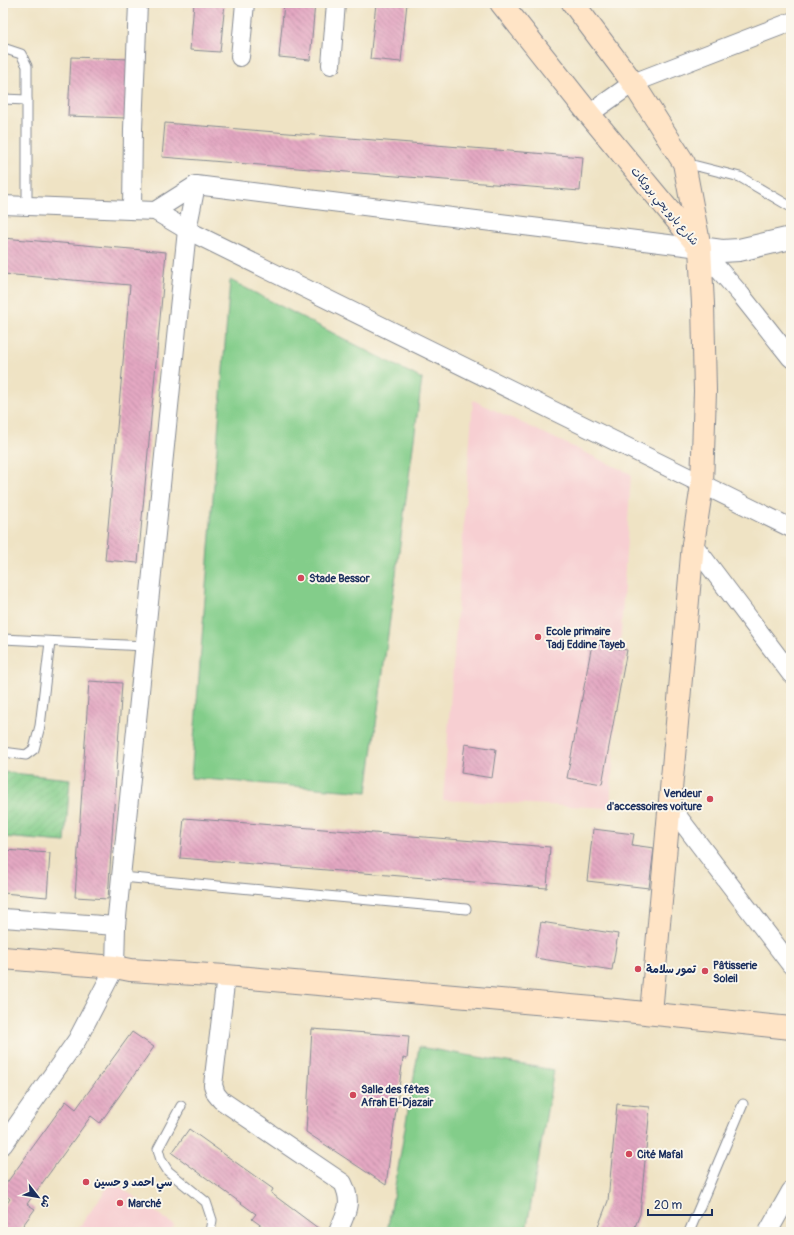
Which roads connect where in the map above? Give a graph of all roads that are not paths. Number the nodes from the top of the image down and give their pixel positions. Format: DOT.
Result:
graph roads {
  1 [pos="138,3"];
  2 [pos="245,3"];
  3 [pos="336,3"];
  4 [pos="501,3"];
  5 [pos="573,3"];
  6 [pos="791,22"];
  7 [pos="3,48"];
  8 [pos="240,57"];
  9 [pos="331,65"];
  10 [pos="633,83"];
  11 [pos="3,99"];
  12 [pos="27,100"];
  13 [pos="589,114"];
  14 [pos="684,163"];
  15 [pos="196,185"];
  16 [pos="3,205"];
  17 [pos="27,206"];
  18 [pos="791,207"];
  19 [pos="132,210"];
  20 [pos="155,211"];
  21 [pos="187,230"];
  22 [pos="791,238"];
  23 [pos="700,248"];
  24 [pos="791,358"];
  25 [pos="702,485"];
  26 [pos="791,528"];
  27 [pos="693,544"];
  28 [pos="3,639"];
  29 [pos="50,642"];
  30 [pos="145,646"];
  31 [pos="791,674"];
  32 [pos="3,752"];
  33 [pos="670,806"];
  34 [pos="122,877"];
  35 [pos="466,909"];
  36 [pos="3,918"];
  37 [pos="116,926"];
  38 [pos="3,958"];
  39 [pos="791,965"];
  40 [pos="115,968"];
  41 [pos="226,976"];
  42 [pos="651,1013"];
  43 [pos="791,1028"];
  44 [pos="743,1104"];
  45 [pos="181,1106"];
  46 [pos="3,1145"];
  47 [pos="791,1191"];
  48 [pos="210,1232"];
  49 [pos="338,1232"];
  50 [pos="689,1232"];
  51 [pos="768,1232"];
  1 -- 19 [label="street"];
  2 -- 8 [label="street"];
  3 -- 9 [label="street"];
  4 -- 13 [label="main road, شارع بارو يحي برويكات"];
  5 -- 10 [label="main road, شارع بارو يحي برويكات"];
  6 -- 10 [label="street"];
  7 -- 12 [label="lane"];
  10 -- 13 [label="street"];
  10 -- 14 [label="main road, شارع بارو يحي برويكات"];
  11 -- 12 [label="lane"];
  12 -- 17 [label="lane"];
  13 -- 23 [label="main road, شارع بارو يحي برويكات"];
  14 -- 18 [label="lane"];
  14 -- 23 [label="main road, شارع بارو يحي برويكات"];
  15 -- 20 [label="street"];
  15 -- 21 [label="street"];
  15 -- 23 [label="street"];
  16 -- 17 [label="street"];
  17 -- 19 [label="street"];
  19 -- 20 [label="street"];
  20 -- 21 [label="street"];
  21 -- 25 [label="street"];
  21 -- 30 [label="street"];
  22 -- 23 [label="street"];
  23 -- 24 [label="street"];
  23 -- 25 [label="main road"];
  25 -- 26 [label="street"];
  25 -- 27 [label="main road"];
  27 -- 31 [label="street"];
  27 -- 33 [label="main road"];
  28 -- 29 [label="lane"];
  29 -- 30 [label="lane"];
  29 -- 32 [label="lane"];
  30 -- 34 [label="street"];
  33 -- 39 [label="street"];
  33 -- 42 [label="main road"];
  34 -- 35 [label="lane"];
  34 -- 37 [label="street"];
  36 -- 37 [label="street"];
  37 -- 40 [label="street"];
  38 -- 40 [label="main road"];
  40 -- 41 [label="main road"];
  40 -- 46 [label="street"];
  41 -- 42 [label="main road"];
  41 -- 49 [label="street"];
  42 -- 43 [label="main road"];
  44 -- 50 [label="lane"];
  45 -- 48 [label="lane"];
  47 -- 51 [label="street"];
}
